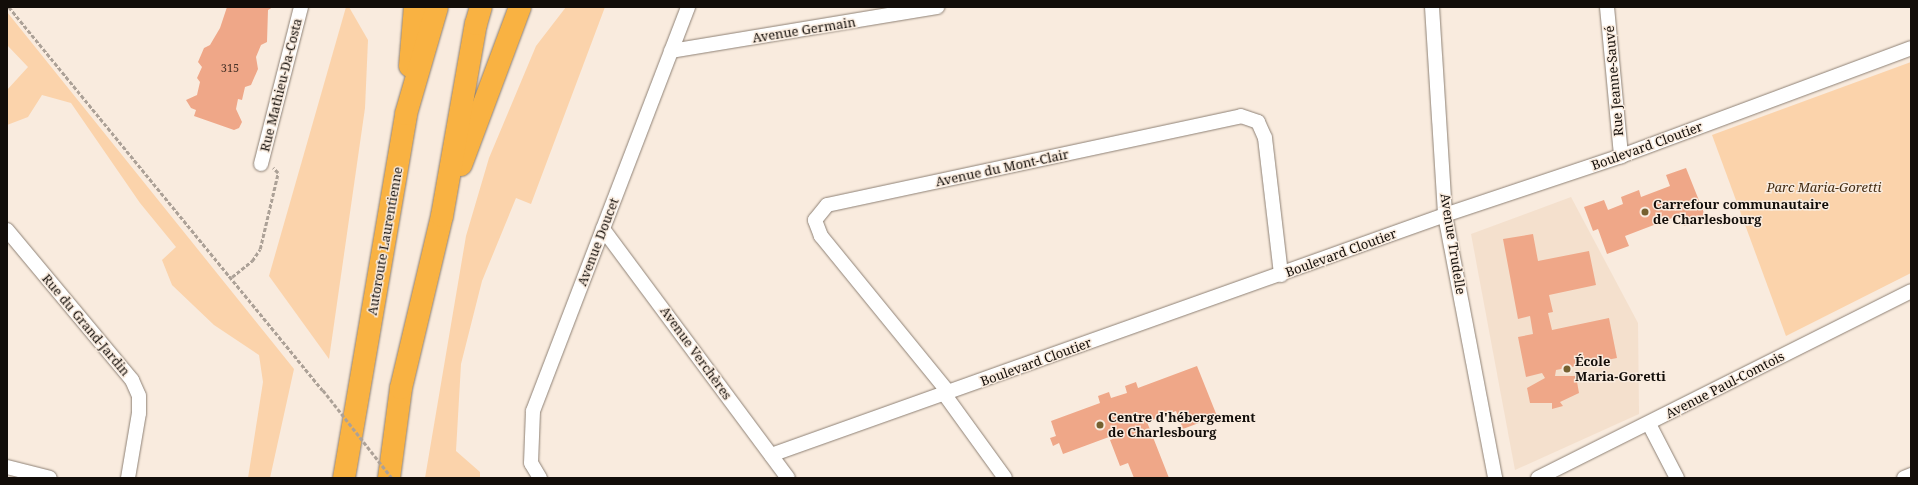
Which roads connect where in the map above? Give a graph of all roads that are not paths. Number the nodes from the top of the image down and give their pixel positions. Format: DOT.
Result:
graph roads {
  1 [pos="301,7"];
  2 [pos="415,7"];
  3 [pos="437,7"];
  4 [pos="481,7"];
  5 [pos="520,7"];
  6 [pos="688,7"];
  7 [pos="937,7"];
  8 [pos="1432,7"];
  9 [pos="1607,7"];
  10 [pos="1911,48"];
  11 [pos="671,51"];
  12 [pos="406,114"];
  13 [pos="1621,156"];
  14 [pos="261,164"];
  15 [pos="1445,214"];
  16 [pos="442,216"];
  17 [pos="604,229"];
  18 [pos="7,230"];
  19 [pos="1281,275"];
  20 [pos="1911,291"];
  21 [pos="947,394"];
  22 [pos="1649,424"];
  23 [pos="771,455"];
  24 [pos="7,467"];
  25 [pos="1911,475"];
  26 [pos="50,478"];
  27 [pos="128,478"];
  28 [pos="344,478"];
  29 [pos="389,478"];
  30 [pos="540,478"];
  31 [pos="788,478"];
  32 [pos="1005,478"];
  33 [pos="1495,478"];
  34 [pos="1538,478"];
  35 [pos="1677,478"];
  36 [pos="1904,478"];
  1 -- 14 [label="street, Rue Mathieu-Da-Costa"];
  2 -- 12 [label="highway"];
  3 -- 12 [label="highway, Autoroute Laurentienne"];
  4 -- 16 [label="highway"];
  5 -- 16 [label="highway"];
  6 -- 11 [label="street, Avenue Doucet"];
  7 -- 11 [label="street, Avenue Germain"];
  8 -- 15 [label="street, Avenue Trudelle"];
  9 -- 13 [label="street, Rue Jeanne-Sauvé"];
  10 -- 13 [label="street, Boulevard Cloutier"];
  11 -- 17 [label="street, Avenue Doucet"];
  12 -- 28 [label="highway, Autoroute Laurentienne"];
  13 -- 15 [label="street, Boulevard Cloutier"];
  15 -- 19 [label="street, Boulevard Cloutier"];
  15 -- 33 [label="street, Avenue Trudelle"];
  16 -- 29 [label="highway"];
  17 -- 23 [label="street, Avenue Verchères"];
  17 -- 30 [label="street, Avenue Doucet"];
  18 -- 27 [label="street, Rue du Grand-Jardin"];
  19 -- 21 [label="street, Boulevard Cloutier"];
  19 -- 21 [label="street, Avenue du Mont-Clair"];
  20 -- 22 [label="street, Avenue Paul-Comtois"];
  21 -- 23 [label="street, Boulevard Cloutier"];
  21 -- 32 [label="street, Avenue du Mont-Clair"];
  22 -- 34 [label="street, Avenue Paul-Comtois"];
  22 -- 35 [label="street"];
  23 -- 31 [label="street, Avenue Verchères"];
  24 -- 26 [label="street"];
  25 -- 36 [label="street"];
}
